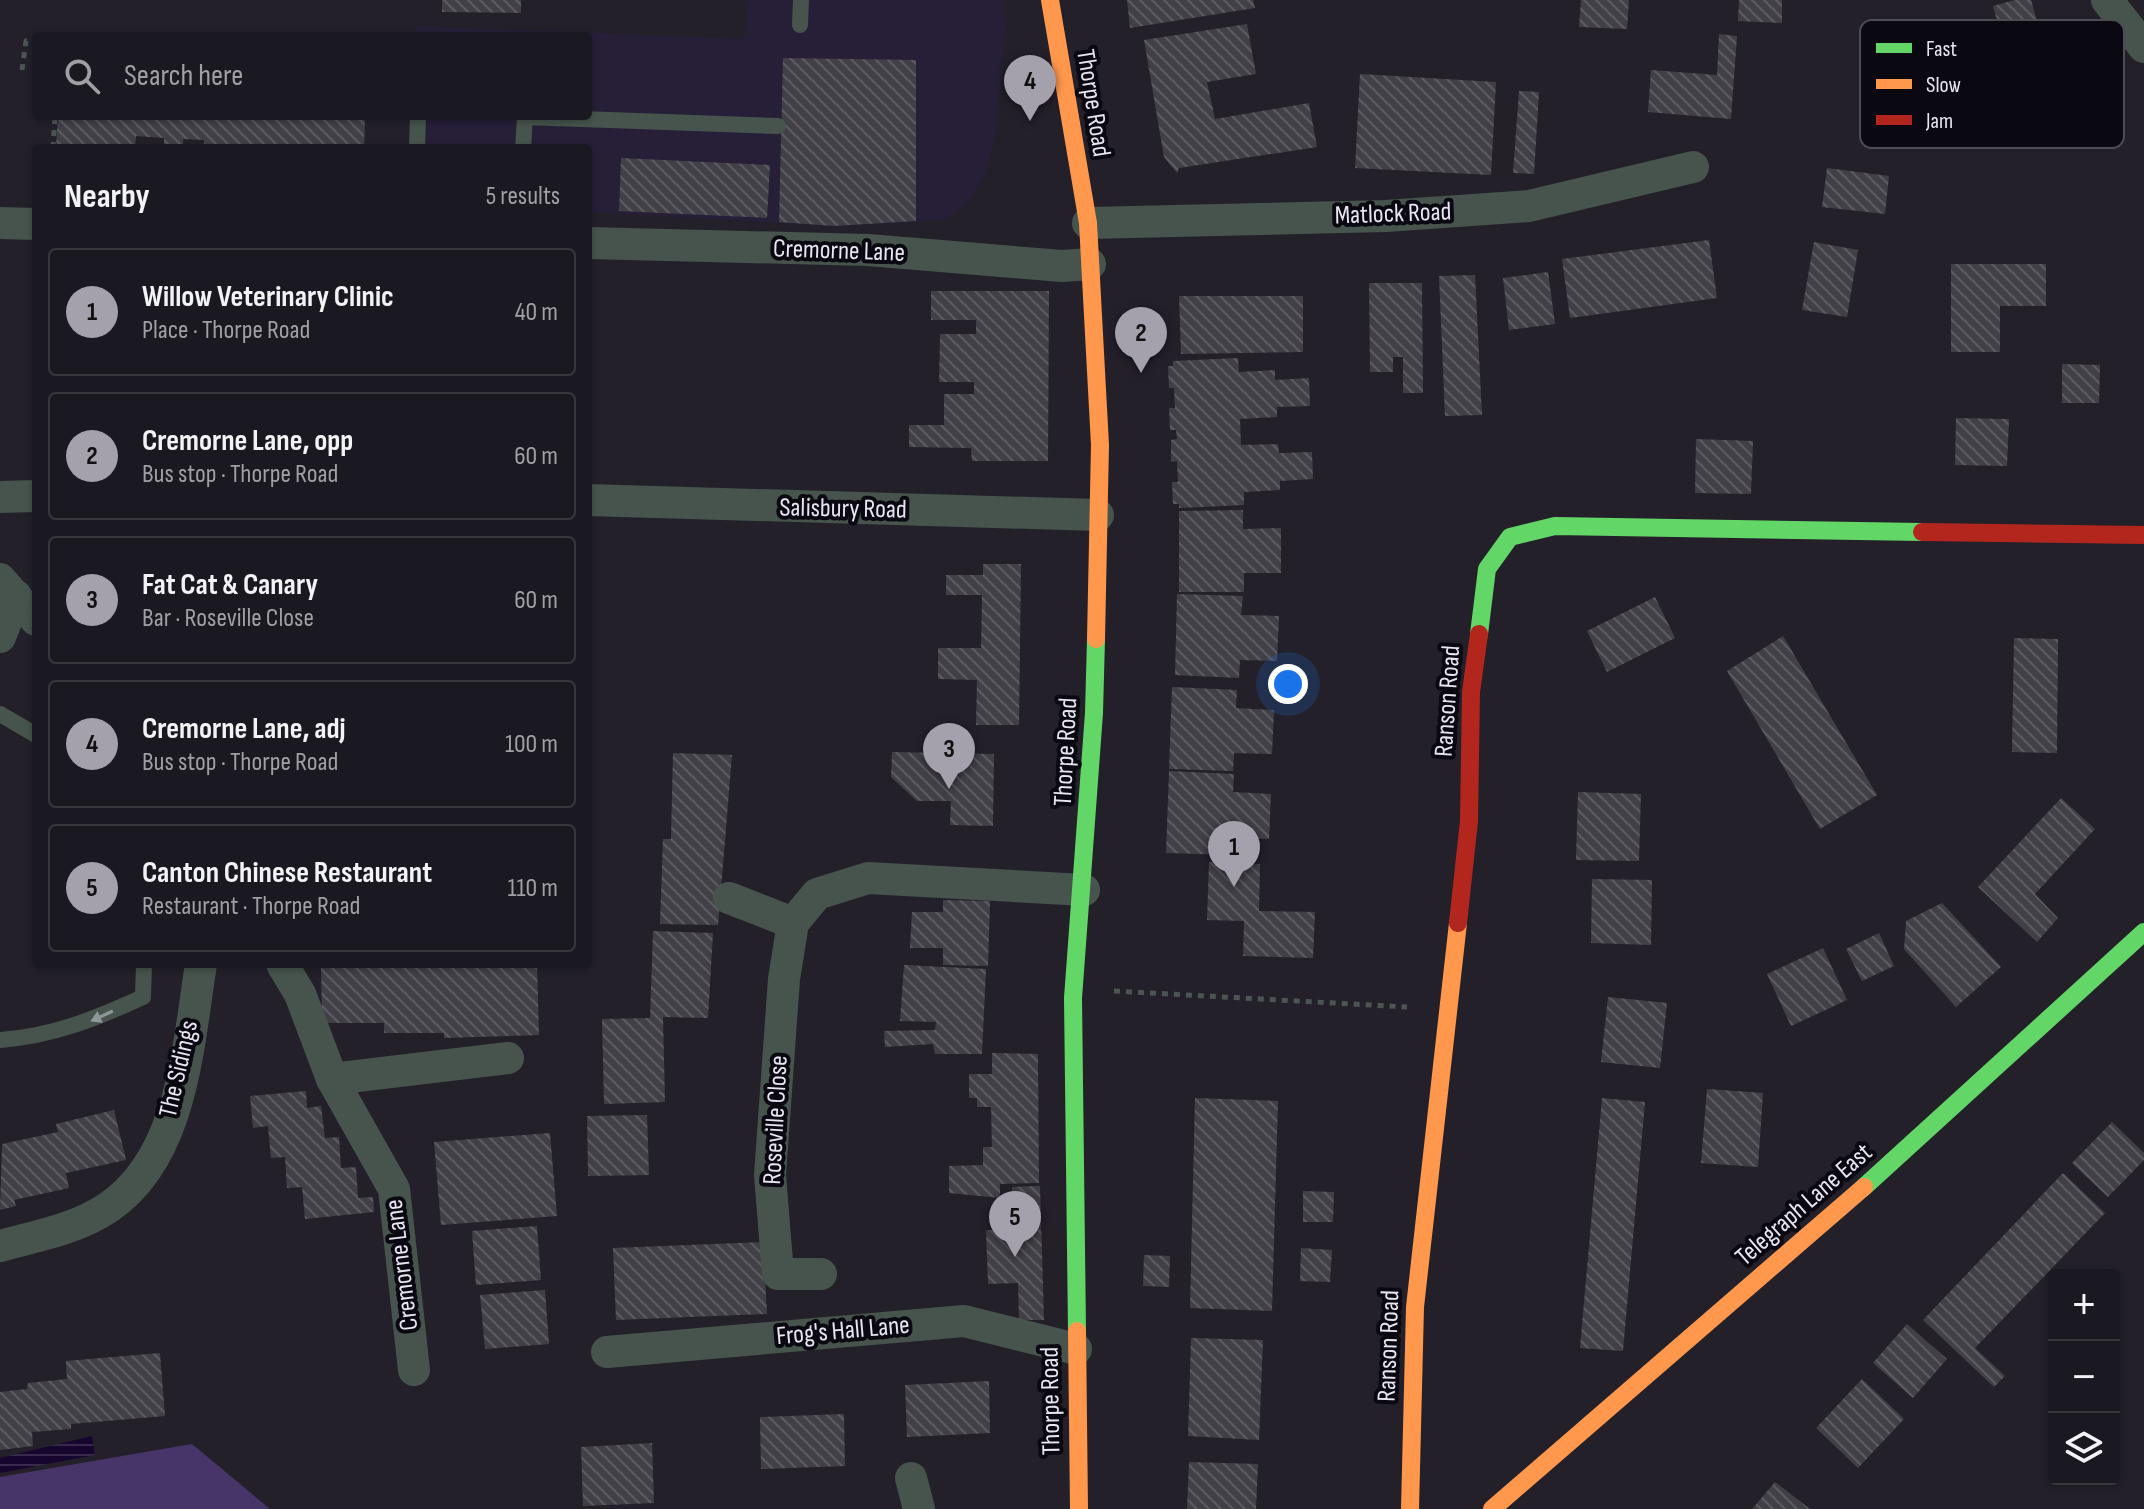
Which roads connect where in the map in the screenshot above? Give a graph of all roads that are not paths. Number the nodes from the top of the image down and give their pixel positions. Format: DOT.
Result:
graph roads {
  1 [pos="801,0"];
  2 [pos="1050,0"];
  3 [pos="2107,0"];
  4 [pos="2121,20"];
  5 [pos="2124,24"];
  6 [pos="800,25"];
  7 [pos="2144,47"];
  8 [pos="592,119"];
  9 [pos="418,120"];
  10 [pos="525,120"];
  11 [pos="778,126"];
  12 [pos="417,144"];
  13 [pos="523,144"];
  14 [pos="1693,167"];
  15 [pos="0,223"];
  16 [pos="1088,223"];
  17 [pos="32,224"];
  18 [pos="592,243"];
  19 [pos="1090,264"];
  20 [pos="32,496"];
  21 [pos="0,497"];
  22 [pos="592,500"];
  23 [pos="1098,515"];
  24 [pos="2144,535"];
  25 [pos="17,598"];
  26 [pos="0,637"];
  27 [pos="0,714"];
  28 [pos="32,733"];
  29 [pos="1084,890"];
  30 [pos="729,898"];
  31 [pos="793,923"];
  32 [pos="2144,932"];
  33 [pos="144,968"];
  34 [pos="284,968"];
  35 [pos="200,975"];
  36 [pos="0,1040"];
  37 [pos="508,1058"];
  38 [pos="332,1079"];
  39 [pos="0,1246"];
  40 [pos="821,1274"];
  41 [pos="1076,1349"];
  42 [pos="607,1352"];
  43 [pos="414,1370"];
  44 [pos="911,1478"];
  45 [pos="919,1509"];
  46 [pos="1079,1509"];
  47 [pos="1410,1509"];
  48 [pos="1492,1509"];
  1 -- 6 [label="lane"];
  2 -- 16 [label="street, Thorpe Road"];
  3 -- 4 [label="street"];
  5 -- 7 [label="street"];
  8 -- 11 [label="lane"];
  9 -- 12 [label="lane"];
  10 -- 13 [label="lane"];
  14 -- 16 [label="street, Matlock Road"];
  15 -- 17 [label="street"];
  16 -- 19 [label="street, Thorpe Road"];
  18 -- 19 [label="street, Cremorne Lane"];
  19 -- 23 [label="street, Thorpe Road"];
  20 -- 21 [label="street"];
  22 -- 23 [label="street, Salisbury Road"];
  23 -- 29 [label="street, Thorpe Road"];
  24 -- 47 [label="street, Ranson Road"];
  25 -- 26 [label="street"];
  27 -- 28 [label="lane"];
  29 -- 31 [label="street"];
  29 -- 41 [label="street, Thorpe Road"];
  30 -- 31 [label="street"];
  31 -- 40 [label="street, Roseville Close"];
  32 -- 48 [label="street, Telegraph Lane East"];
  33 -- 36 [label="lane, one-way"];
  34 -- 38 [label="street, Cremorne Lane"];
  35 -- 39 [label="street, The Sidings"];
  37 -- 38 [label="street"];
  38 -- 43 [label="street, Cremorne Lane"];
  41 -- 42 [label="street, Frog's Hall Lane"];
  41 -- 46 [label="street, Thorpe Road"];
  44 -- 45 [label="street"];
}
